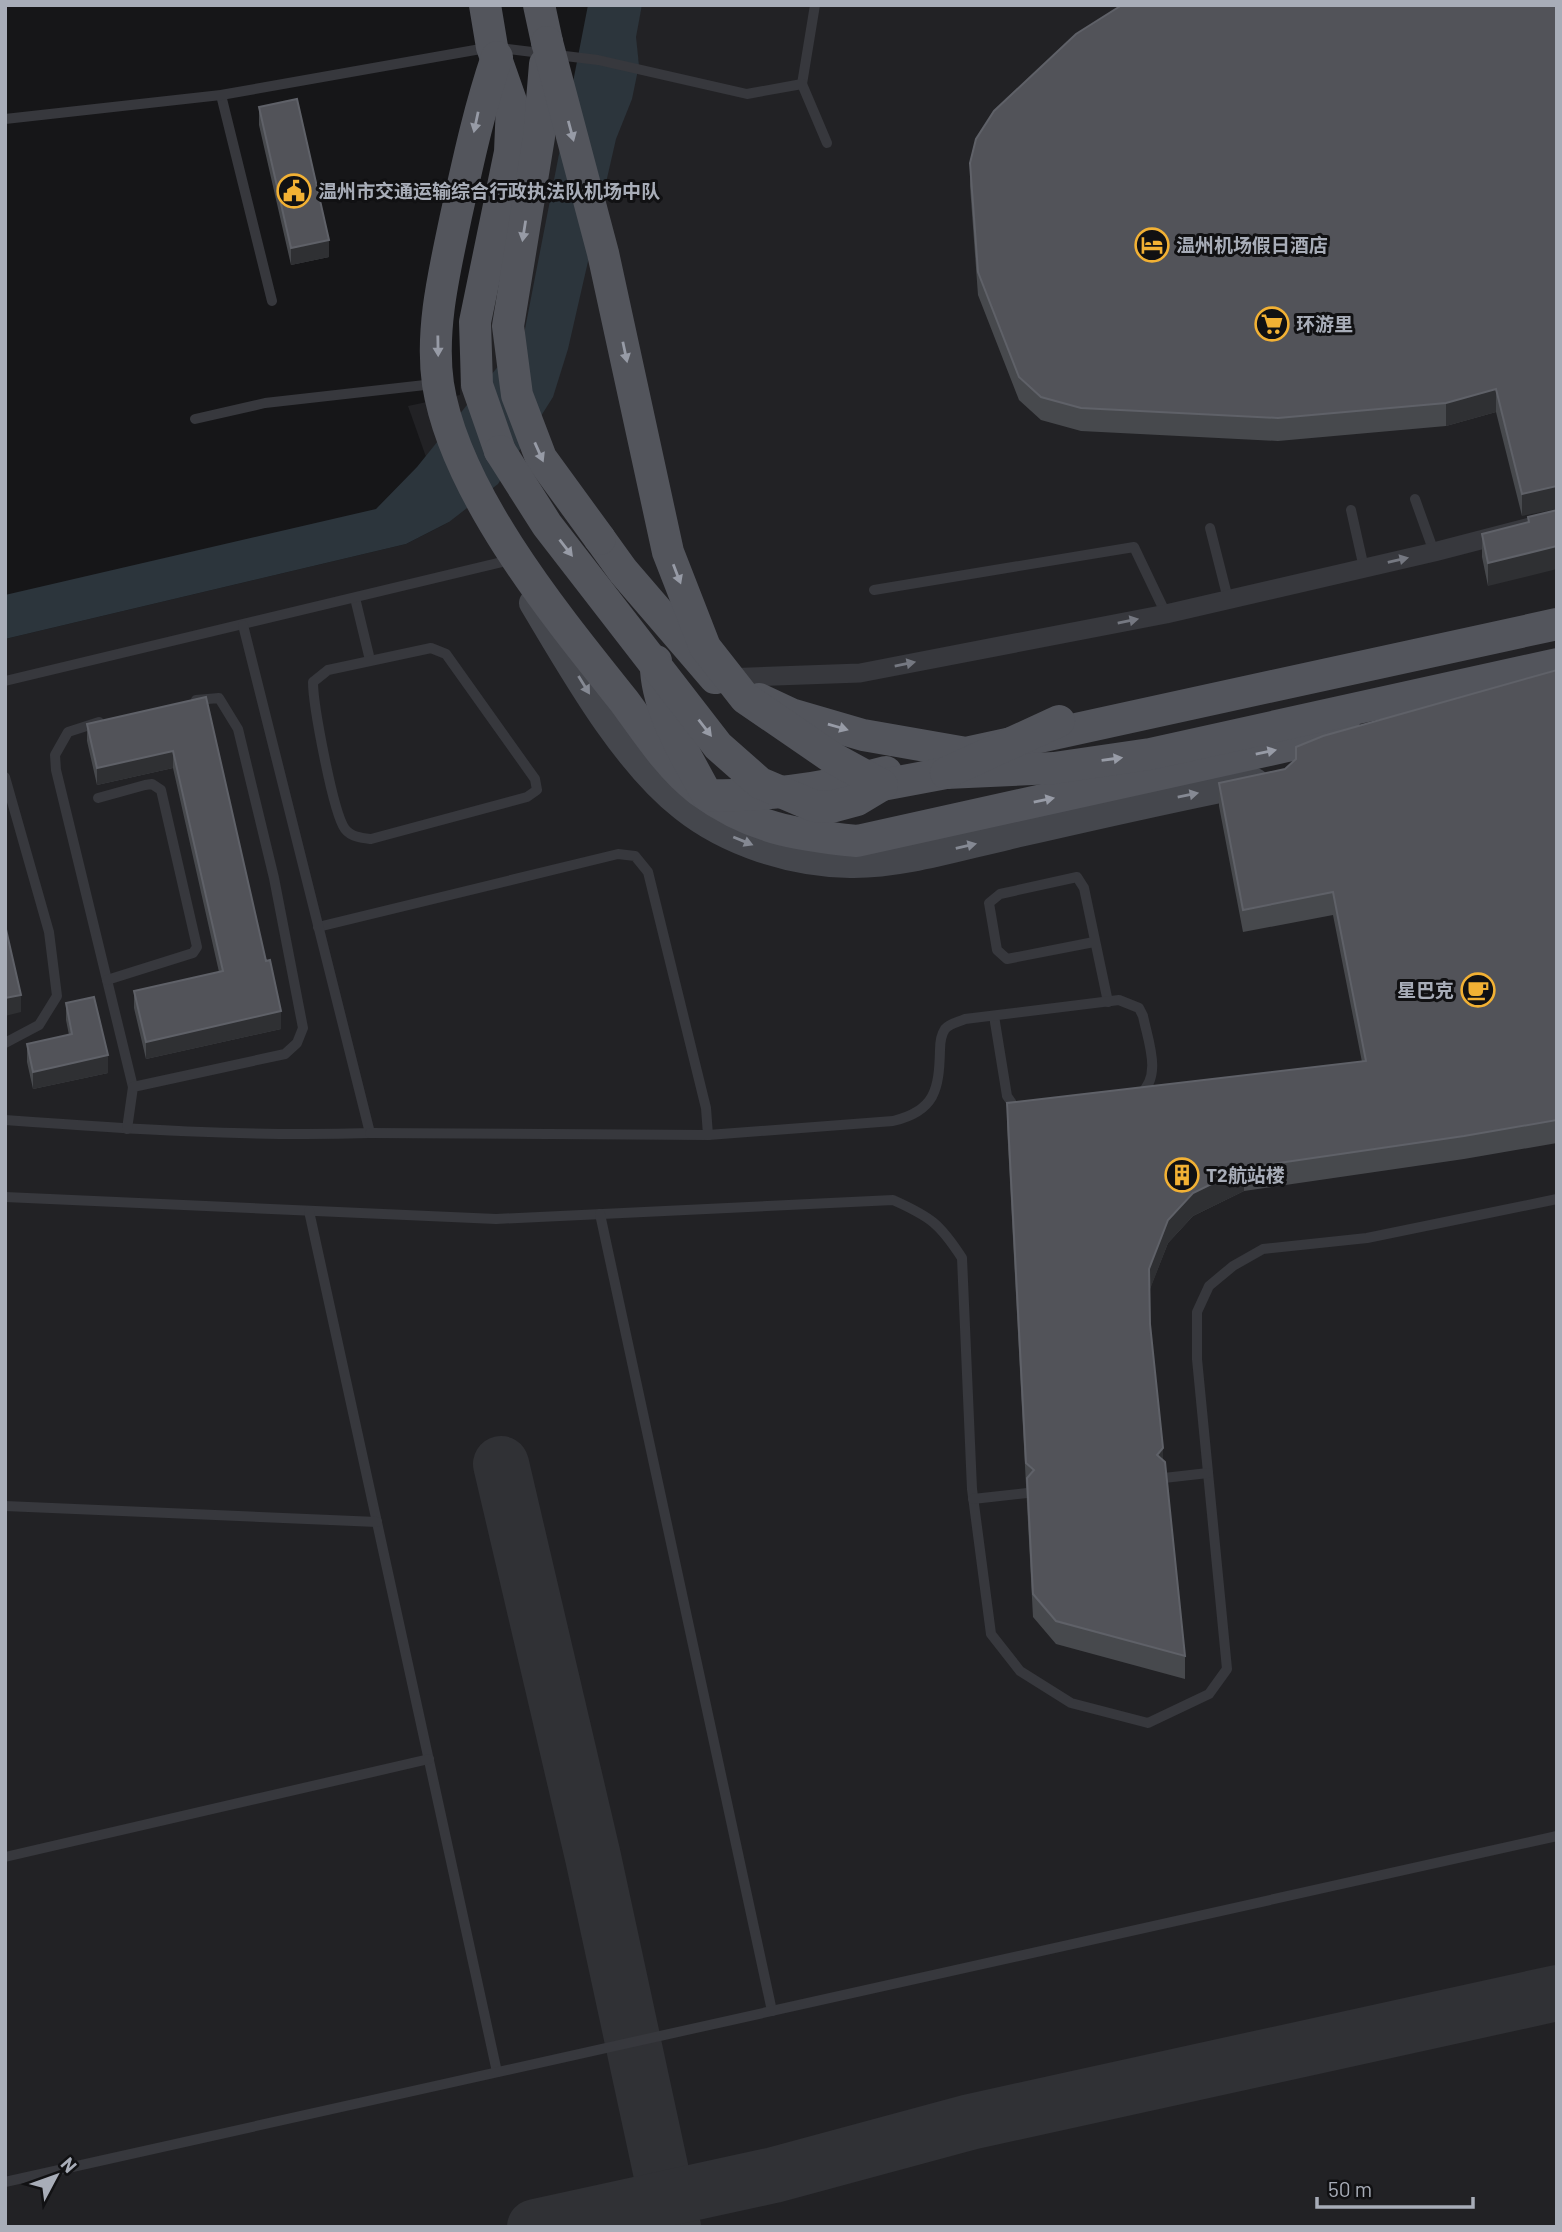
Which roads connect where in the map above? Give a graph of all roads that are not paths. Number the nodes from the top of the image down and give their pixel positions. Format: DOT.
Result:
graph roads {
  1 [pos="485,5"];
  2 [pos="538,5"];
  3 [pos="815,5"];
  4 [pos="547,42"];
  5 [pos="495,52"];
  6 [pos="802,84"];
  7 [pos="221,95"];
  8 [pos="5,119"];
  9 [pos="827,143"];
  10 [pos="272,301"];
  11 [pos="438,384"];
  12 [pos="195,419"];
  13 [pos="1415,499"];
  14 [pos="1351,510"];
  15 [pos="490,519"];
  16 [pos="1557,520"];
  17 [pos="1210,528"];
  18 [pos="1434,552"];
  19 [pos="510,559"];
  20 [pos="1364,568"];
  21 [pos="874,590"];
  22 [pos="355,598"];
  23 [pos="1228,599"];
  24 [pos="1557,604"];
  25 [pos="658,611"];
  26 [pos="1166,614"];
  27 [pos="1557,624"];
  28 [pos="243,625"];
  29 [pos="370,660"];
  30 [pos="1557,664"];
  31 [pos="1557,674"];
  32 [pos="715,679"];
  33 [pos="5,681"];
  34 [pos="184,703"];
  35 [pos="106,721"];
  36 [pos="956,763"];
  37 [pos="5,776"];
  38 [pos="1281,776"];
  39 [pos="882,785"];
  40 [pos="708,795"];
  41 [pos="98,798"];
  42 [pos="318,927"];
  43 [pos="1094,943"];
  44 [pos="107,981"];
  45 [pos="1108,1002"];
  46 [pos="994,1016"];
  47 [pos="5,1043"];
  48 [pos="133,1087"];
  49 [pos="1134,1098"];
  50 [pos="1027,1114"];
  51 [pos="5,1119"];
  52 [pos="127,1129"];
  53 [pos="370,1133"];
  54 [pos="708,1135"];
  55 [pos="5,1197"];
  56 [pos="1557,1199"];
  57 [pos="309,1211"];
  58 [pos="600,1214"];
  59 [pos="1208,1473"];
  60 [pos="1164,1478"];
  61 [pos="1027,1493"];
  62 [pos="973,1499"];
  63 [pos="5,1506"];
  64 [pos="377,1522"];
  65 [pos="429,1759"];
  66 [pos="1557,1836"];
  67 [pos="5,1857"];
  68 [pos="772,2011"];
  69 [pos="497,2072"];
  70 [pos="5,2182"];
  1 -- 5 [label="main road"];
  2 -- 4 [label="main road"];
  3 -- 6 [label="lane"];
  4 -- 25 [label="main road, one-way, bridge"];
  4 -- 39 [label="main road, one-way, bridge"];
  5 -- 6 [label="lane"];
  5 -- 7 [label="lane"];
  5 -- 11 [label="main road, one-way"];
  5 -- 39 [label="main road, one-way, bridge"];
  6 -- 9 [label="lane"];
  7 -- 8 [label="lane"];
  7 -- 10 [label="lane"];
  11 -- 12 [label="lane"];
  11 -- 15 [label="main road"];
  13 -- 18 [label="lane"];
  14 -- 20 [label="lane"];
  15 -- 19 [label="main road"];
  15 -- 40 [label="main road"];
  16 -- 18 [label="street"];
  17 -- 23 [label="lane"];
  20 -- 18 [label="street, one-way"];
  19 -- 22 [label="lane"];
  19 -- 38 [label="main road, one-way"];
  20 -- 23 [label="street"];
  21 -- 26 [label="lane"];
  22 -- 28 [label="lane"];
  22 -- 29 [label="lane"];
  23 -- 26 [label="street"];
  24 -- 36 [label="main road, bridge"];
  25 -- 32 [label="main road"];
  25 -- 40 [label="main road"];
  32 -- 26 [label="street, one-way"];
  27 -- 36 [label="main road"];
  28 -- 33 [label="lane"];
  28 -- 42 [label="lane"];
  29 -- 29 [label="lane"];
  36 -- 30 [label="main road, one-way"];
  40 -- 31 [label="main road, one-way"];
  32 -- 36 [label="main road, one-way"];
  34 -- 48 [label="lane"];
  35 -- 44 [label="lane"];
  36 -- 39 [label="main road"];
  36 -- 40 [label="main road"];
  37 -- 47 [label="lane"];
  41 -- 44 [label="lane"];
  42 -- 53 [label="lane"];
  42 -- 54 [label="lane"];
  43 -- 43 [label="lane"];
  43 -- 45 [label="lane"];
  44 -- 48 [label="lane"];
  45 -- 46 [label="lane"];
  45 -- 49 [label="lane"];
  46 -- 50 [label="lane"];
  46 -- 54 [label="lane"];
  48 -- 52 [label="lane"];
  51 -- 52 [label="lane"];
  52 -- 53 [label="lane"];
  53 -- 54 [label="lane"];
  55 -- 57 [label="lane"];
  56 -- 59 [label="lane"];
  57 -- 58 [label="lane"];
  57 -- 64 [label="lane"];
  58 -- 62 [label="lane"];
  58 -- 68 [label="lane"];
  59 -- 60 [label="lane"];
  59 -- 62 [label="lane"];
  61 -- 62 [label="lane"];
  63 -- 64 [label="lane"];
  64 -- 65 [label="lane"];
  65 -- 67 [label="lane"];
  65 -- 69 [label="lane"];
  66 -- 68 [label="lane"];
  68 -- 69 [label="lane"];
  69 -- 70 [label="lane"];
}
